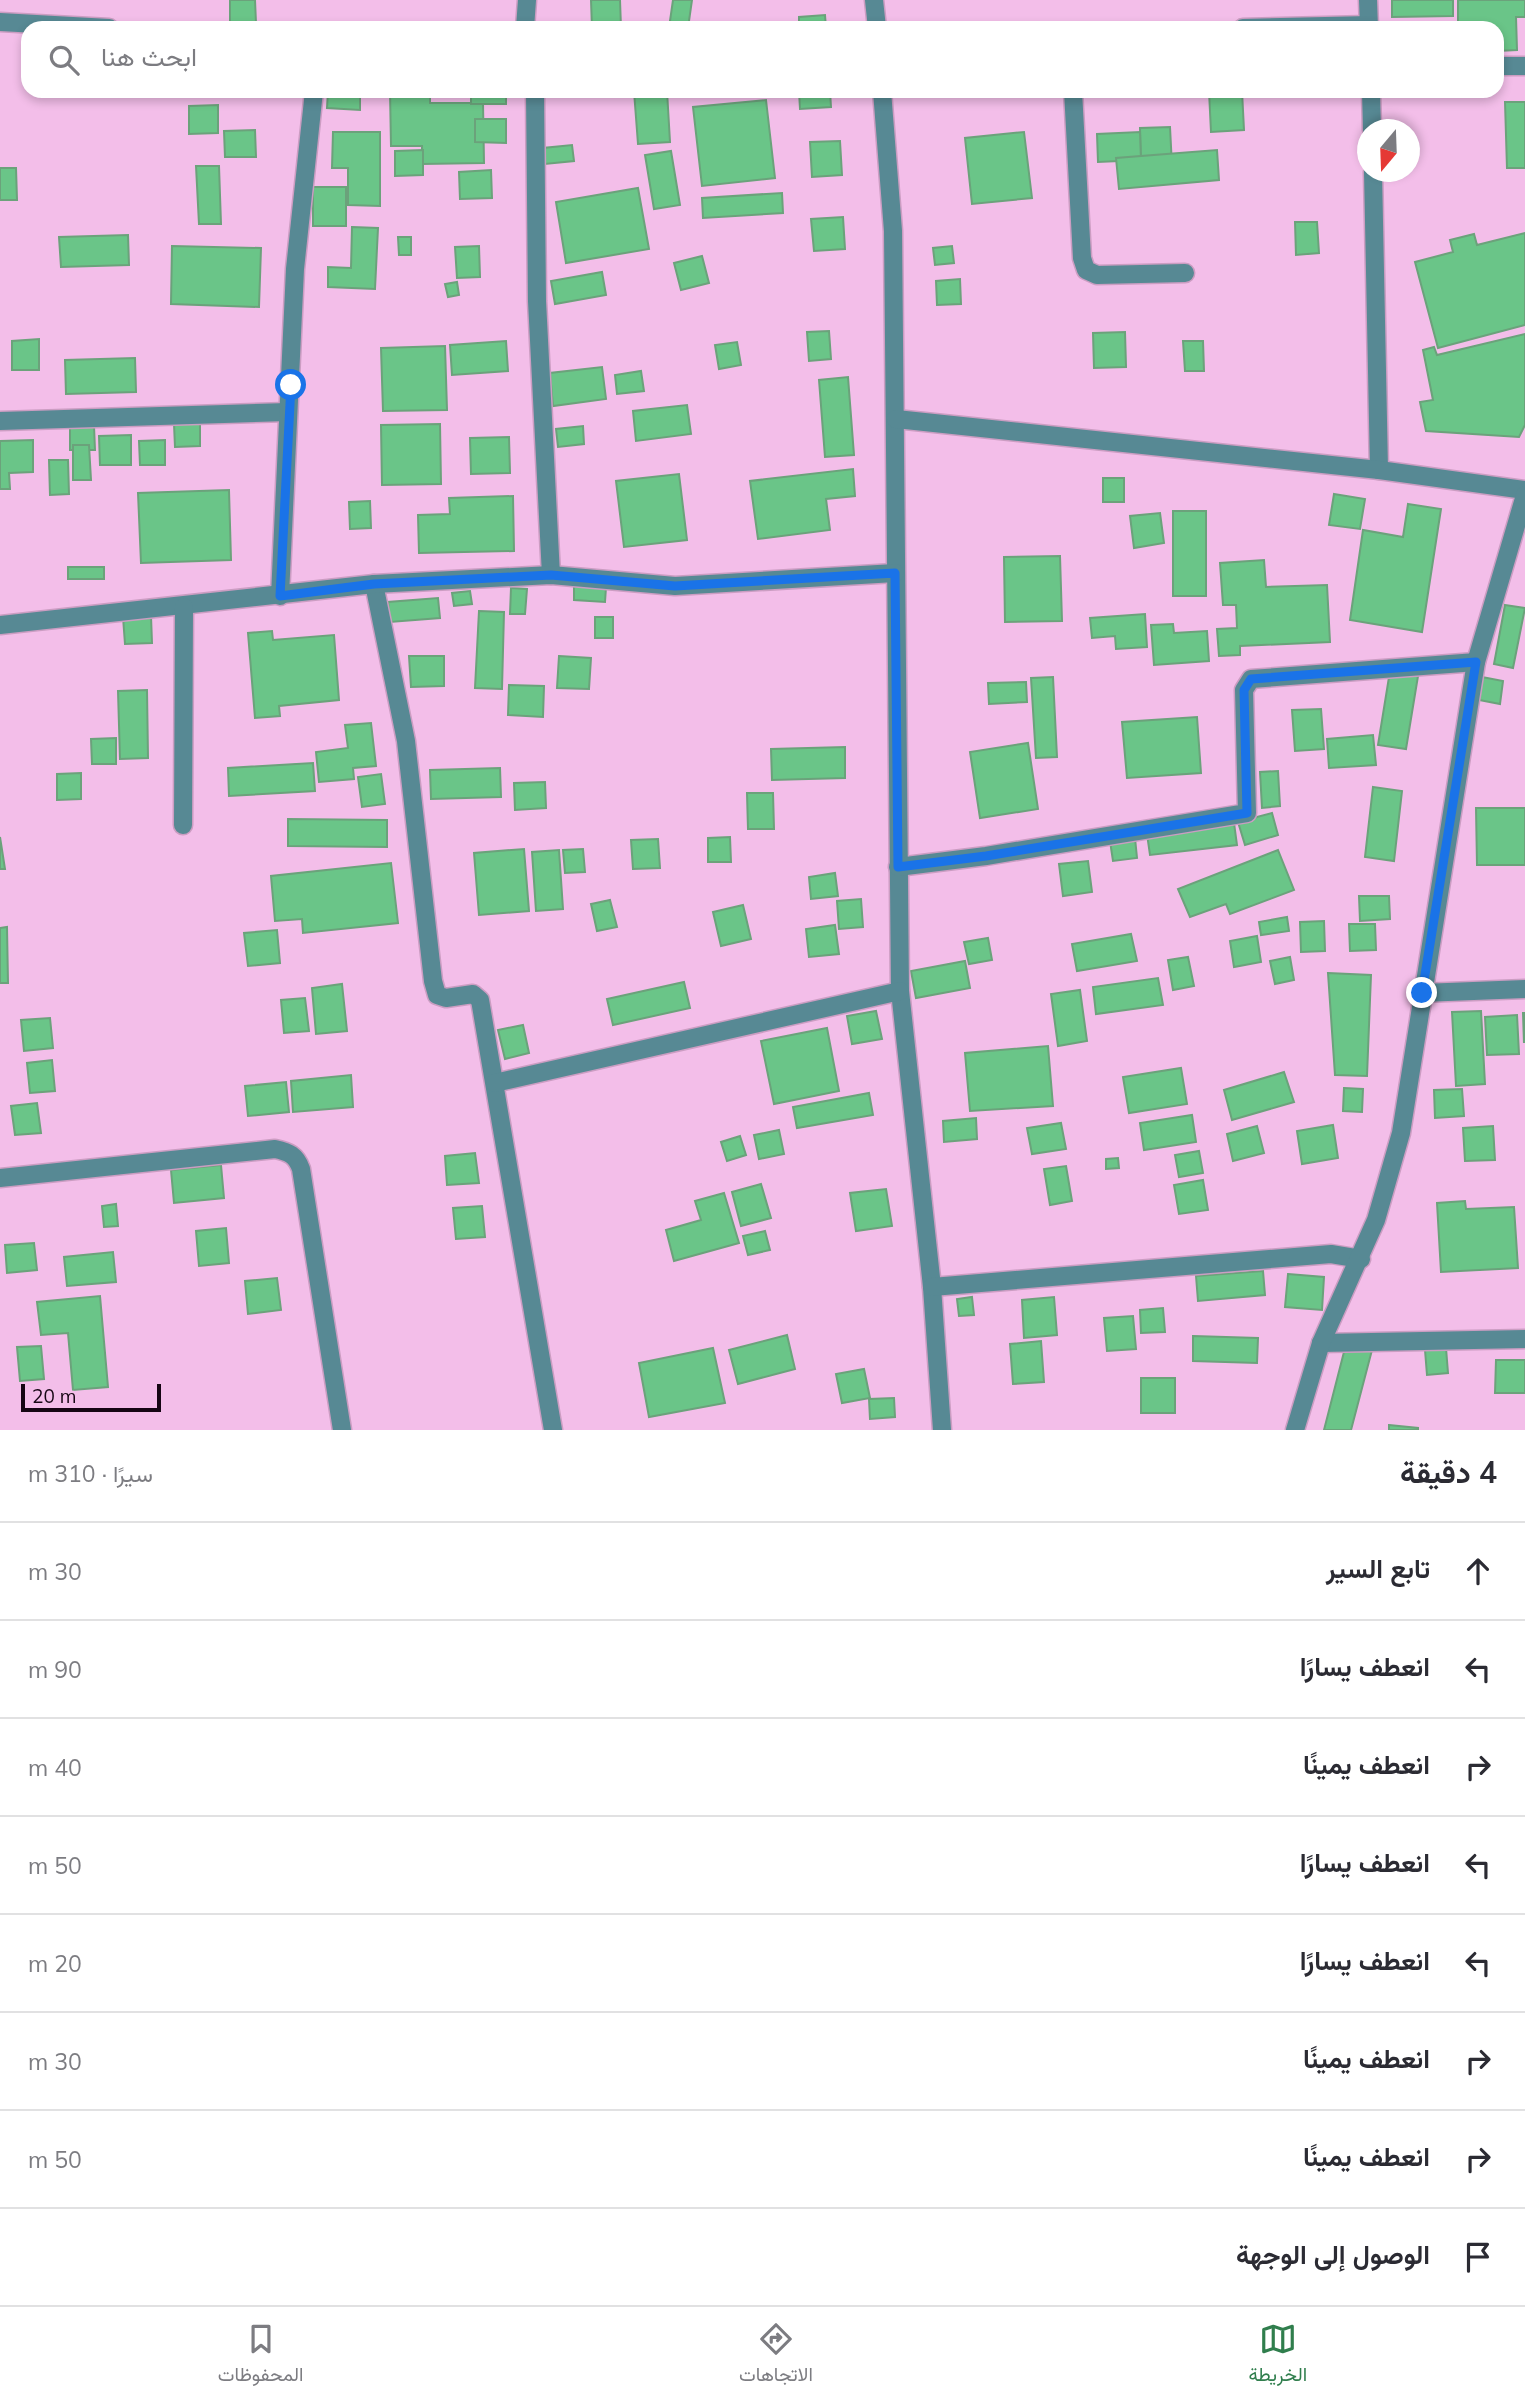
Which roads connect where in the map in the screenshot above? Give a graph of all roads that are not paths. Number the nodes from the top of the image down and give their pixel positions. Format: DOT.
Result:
graph roads {
  1 [pos="527,0"];
  2 [pos="874,0"];
  3 [pos="1368,0"];
  4 [pos="526,21"];
  5 [pos="876,21"];
  6 [pos="1369,21"];
  7 [pos="0,22"];
  8 [pos="21,23"];
  9 [pos="1504,66"];
  10 [pos="1525,66"];
  11 [pos="313,98"];
  12 [pos="535,98"];
  13 [pos="883,98"];
  14 [pos="1073,98"];
  15 [pos="1371,98"];
  16 [pos="1372,119"];
  17 [pos="1373,182"];
  18 [pos="1185,273"];
  19 [pos="288,412"];
  20 [pos="896,419"];
  21 [pos="0,421"];
  22 [pos="1379,470"];
  23 [pos="1525,493"];
  24 [pos="895,573"];
  25 [pos="551,575"];
  26 [pos="374,584"];
  27 [pos="280,596"];
  28 [pos="184,607"];
  29 [pos="0,625"];
  30 [pos="1476,662"];
  31 [pos="183,825"];
  32 [pos="898,867"];
  33 [pos="1525,989"];
  34 [pos="901,990"];
  35 [pos="1422,993"];
  36 [pos="495,1083"];
  37 [pos="0,1178"];
  38 [pos="1361,1259"];
  39 [pos="932,1287"];
  40 [pos="1525,1339"];
  41 [pos="1321,1343"];
  42 [pos="342,1430"];
  43 [pos="553,1430"];
  44 [pos="942,1430"];
  45 [pos="1295,1430"];
  1 -- 4 [label="street"];
  2 -- 5 [label="street"];
  3 -- 6 [label="street"];
  7 -- 8 [label="street"];
  9 -- 10 [label="street"];
  11 -- 19 [label="street"];
  12 -- 25 [label="street"];
  13 -- 20 [label="street"];
  14 -- 18 [label="street"];
  15 -- 16 [label="street"];
  17 -- 22 [label="street"];
  19 -- 21 [label="street"];
  19 -- 27 [label="street"];
  20 -- 22 [label="street"];
  20 -- 24 [label="street"];
  22 -- 23 [label="street"];
  23 -- 30 [label="street"];
  24 -- 25 [label="street"];
  24 -- 32 [label="street"];
  25 -- 26 [label="street"];
  26 -- 27 [label="street"];
  26 -- 36 [label="street"];
  27 -- 28 [label="street"];
  28 -- 29 [label="street"];
  28 -- 31 [label="street"];
  30 -- 32 [label="street"];
  30 -- 35 [label="street"];
  32 -- 34 [label="street"];
  33 -- 35 [label="street"];
  34 -- 36 [label="street"];
  34 -- 39 [label="street"];
  35 -- 38 [label="street"];
  36 -- 43 [label="street"];
  37 -- 42 [label="street"];
  38 -- 39 [label="street"];
  38 -- 41 [label="street"];
  39 -- 44 [label="street"];
  40 -- 41 [label="street"];
  41 -- 45 [label="street"];
}
